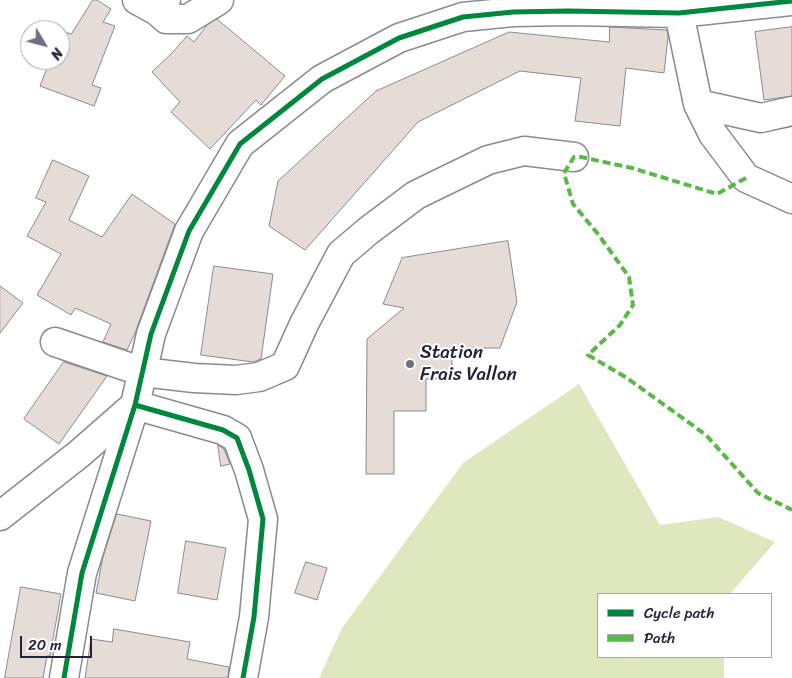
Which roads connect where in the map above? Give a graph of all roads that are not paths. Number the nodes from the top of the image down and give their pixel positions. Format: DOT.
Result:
graph roads {
  1 [pos="219,0"];
  2 [pos="792,1"];
  3 [pos="154,4"];
  4 [pos="465,6"];
  5 [pos="679,13"];
  6 [pos="698,104"];
  7 [pos="792,111"];
  8 [pos="574,157"];
  9 [pos="792,199"];
  10 [pos="55,342"];
  11 [pos="143,372"];
  12 [pos="135,405"];
  13 [pos="1,512"];
  14 [pos="64,678"];
  15 [pos="244,678"];
  1 -- 3 [label="street"];
  2 -- 5 [label="street"];
  4 -- 5 [label="street"];
  4 -- 11 [label="street"];
  5 -- 6 [label="street"];
  6 -- 7 [label="street"];
  6 -- 9 [label="street"];
  8 -- 11 [label="street"];
  10 -- 11 [label="street"];
  11 -- 12 [label="street"];
  12 -- 13 [label="street"];
  12 -- 14 [label="street"];
  12 -- 15 [label="street"];
}
